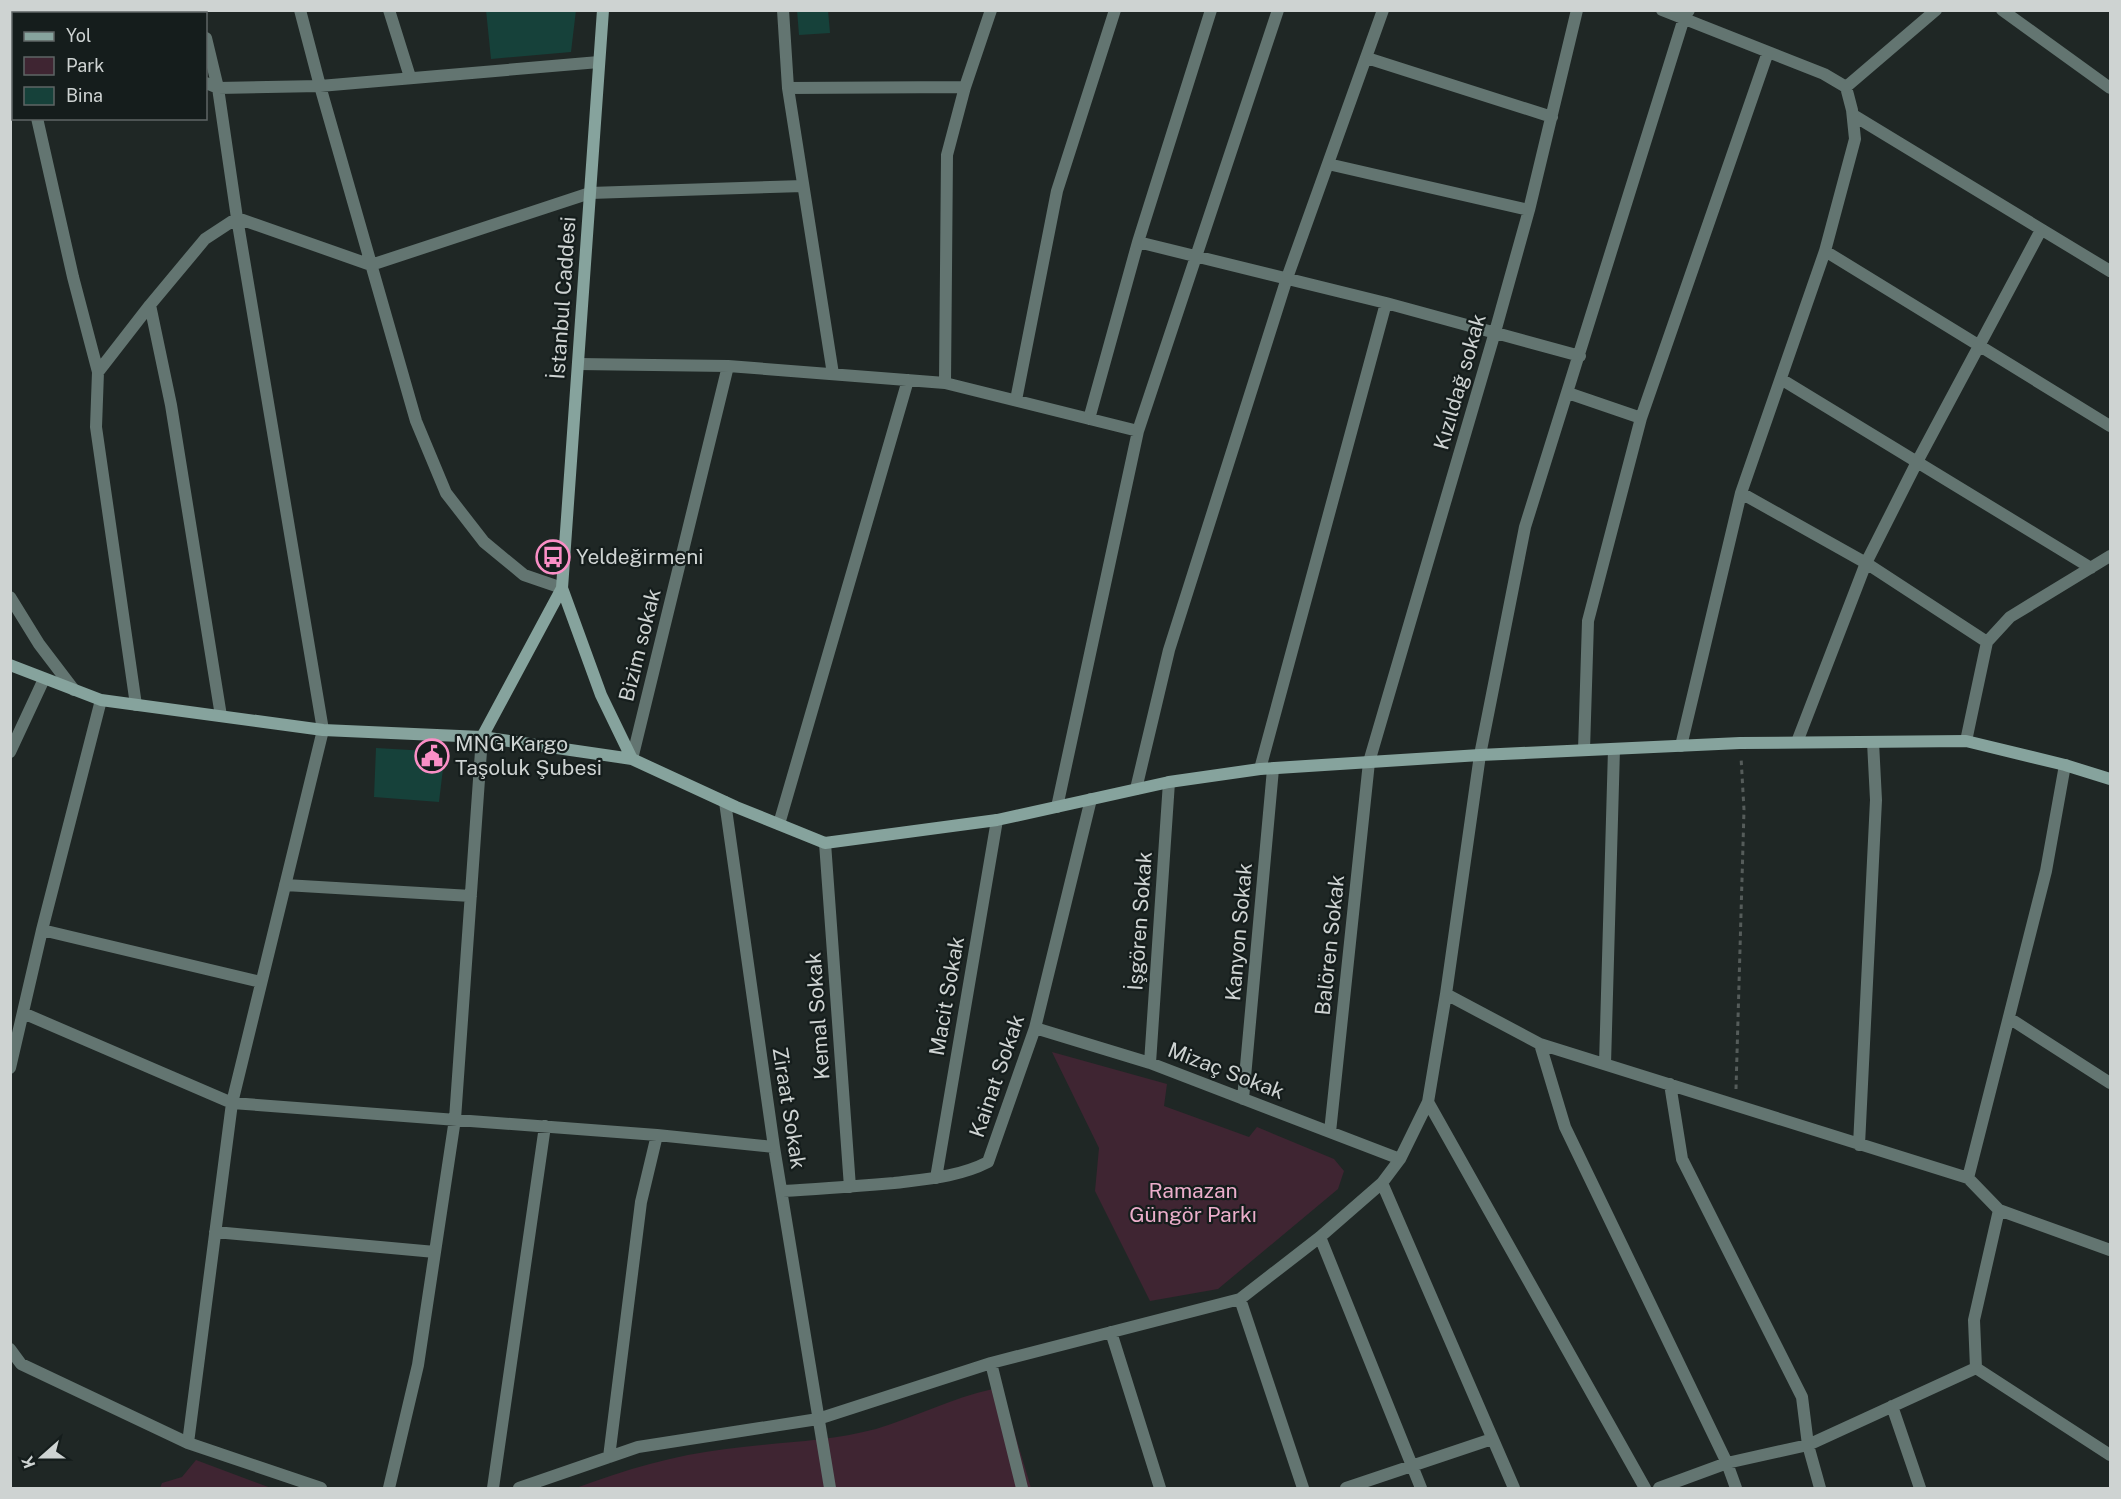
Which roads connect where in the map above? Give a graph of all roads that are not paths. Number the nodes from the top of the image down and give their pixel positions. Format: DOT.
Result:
graph roads {
  1 [pos="300,10"];
  2 [pos="389,10"];
  3 [pos="603,10"];
  4 [pos="783,10"];
  5 [pos="991,10"];
  6 [pos="1115,10"];
  7 [pos="1211,10"];
  8 [pos="1278,10"];
  9 [pos="1383,10"];
  10 [pos="1577,10"];
  11 [pos="1662,10"];
  12 [pos="1936,10"];
  13 [pos="2002,10"];
  14 [pos="1687,14"];
  15 [pos="207,42"];
  16 [pos="1768,52"];
  17 [pos="1367,58"];
  18 [pos="599,62"];
  19 [pos="410,77"];
  20 [pos="207,83"];
  21 [pos="320,86"];
  22 [pos="965,87"];
  23 [pos="1846,87"];
  24 [pos="218,88"];
  25 [pos="788,88"];
  26 [pos="2110,88"];
  27 [pos="1853,116"];
  28 [pos="1552,117"];
  29 [pos="37,120"];
  30 [pos="1328,164"];
  31 [pos="803,186"];
  32 [pos="590,193"];
  33 [pos="1529,210"];
  34 [pos="237,218"];
  35 [pos="2041,230"];
  36 [pos="1138,242"];
  37 [pos="1825,251"];
  38 [pos="1197,256"];
  39 [pos="371,265"];
  40 [pos="2110,271"];
  41 [pos="1287,278"];
  42 [pos="1386,303"];
  43 [pos="150,305"];
  44 [pos="1495,332"];
  45 [pos="1979,346"];
  46 [pos="1580,356"];
  47 [pos="578,364"];
  48 [pos="728,366"];
  49 [pos="99,372"];
  50 [pos="833,374"];
  51 [pos="1781,379"];
  52 [pos="908,380"];
  53 [pos="945,383"];
  54 [pos="1568,393"];
  55 [pos="1016,400"];
  56 [pos="1641,418"];
  57 [pos="1089,419"];
  58 [pos="2110,426"];
  59 [pos="1138,431"];
  60 [pos="1917,462"];
  61 [pos="1741,494"];
  62 [pos="2110,556"];
  63 [pos="1866,563"];
  64 [pos="2091,568"];
  65 [pos="562,588"];
  66 [pos="10,597"];
  67 [pos="1987,642"];
  68 [pos="10,665"];
  69 [pos="44,679"];
  70 [pos="74,690"];
  71 [pos="101,700"];
  72 [pos="136,705"];
  73 [pos="221,716"];
  74 [pos="323,730"];
  75 [pos="482,737"];
  76 [pos="1966,741"];
  77 [pos="1797,742"];
  78 [pos="1873,742"];
  79 [pos="1681,746"];
  80 [pos="1614,749"];
  81 [pos="1584,750"];
  82 [pos="10,752"];
  83 [pos="1480,755"];
  84 [pos="632,759"];
  85 [pos="1369,762"];
  86 [pos="2065,765"];
  87 [pos="1260,769"];
  88 [pos="1273,769"];
  89 [pos="2110,779"];
  90 [pos="1170,782"];
  91 [pos="1136,789"];
  92 [pos="1091,799"];
  93 [pos="725,802"];
  94 [pos="1057,807"];
  95 [pos="997,820"];
  96 [pos="779,825"];
  97 [pos="825,843"];
  98 [pos="285,885"];
  99 [pos="471,896"];
  100 [pos="42,930"];
  101 [pos="261,982"];
  102 [pos="1446,994"];
  103 [pos="23,1013"];
  104 [pos="2008,1018"];
  105 [pos="1035,1028"];
  106 [pos="1540,1044"];
  107 [pos="1150,1063"];
  108 [pos="1605,1064"];
  109 [pos="10,1068"];
  110 [pos="2110,1083"];
  111 [pos="1670,1084"];
  112 [pos="1243,1099"];
  113 [pos="1428,1102"];
  114 [pos="232,1103"];
  115 [pos="455,1119"];
  116 [pos="545,1126"];
  117 [pos="1330,1132"];
  118 [pos="657,1135"];
  119 [pos="1859,1145"];
  120 [pos="774,1147"];
  121 [pos="1400,1159"];
  122 [pos="936,1178"];
  123 [pos="1968,1178"];
  124 [pos="1382,1183"];
  125 [pos="850,1187"];
  126 [pos="783,1191"];
  127 [pos="1999,1210"];
  128 [pos="215,1232"];
  129 [pos="1320,1238"];
  130 [pos="2110,1250"];
  131 [pos="435,1252"];
  132 [pos="1240,1299"];
  133 [pos="1111,1332"];
  134 [pos="10,1349"];
  135 [pos="991,1364"];
  136 [pos="1976,1368"];
  137 [pos="1892,1406"];
  138 [pos="818,1419"];
  139 [pos="1492,1439"];
  140 [pos="188,1443"];
  141 [pos="1808,1445"];
  142 [pos="2110,1455"];
  143 [pos="609,1457"];
  144 [pos="1727,1464"];
  145 [pos="1412,1465"];
  146 [pos="321,1488"];
  147 [pos="389,1488"];
  148 [pos="493,1488"];
  149 [pos="519,1488"];
  150 [pos="830,1488"];
  151 [pos="1022,1488"];
  152 [pos="1160,1488"];
  153 [pos="1303,1488"];
  154 [pos="1347,1488"];
  155 [pos="1421,1488"];
  156 [pos="1514,1488"];
  157 [pos="1645,1488"];
  158 [pos="1659,1488"];
  159 [pos="1736,1488"];
  160 [pos="1820,1488"];
  161 [pos="1920,1488"];
  1 -- 21 [label="street"];
  2 -- 19 [label="street"];
  3 -- 18 [label="street, İstanbul Caddesi"];
  4 -- 25 [label="street"];
  5 -- 22 [label="street"];
  6 -- 55 [label="street"];
  7 -- 36 [label="street"];
  8 -- 38 [label="street"];
  9 -- 17 [label="street"];
  10 -- 28 [label="street, Kızıldağ sokak"];
  11 -- 14 [label="street"];
  12 -- 23 [label="street"];
  13 -- 26 [label="street"];
  14 -- 16 [label="street"];
  14 -- 46 [label="street"];
  15 -- 24 [label="street"];
  16 -- 23 [label="street"];
  16 -- 56 [label="street"];
  17 -- 28 [label="street"];
  17 -- 30 [label="street"];
  18 -- 19 [label="street"];
  18 -- 32 [label="street, İstanbul Caddesi"];
  19 -- 21 [label="street"];
  20 -- 24 [label="street"];
  21 -- 24 [label="street"];
  21 -- 39 [label="street"];
  22 -- 25 [label="street"];
  22 -- 53 [label="street"];
  23 -- 27 [label="street"];
  24 -- 34 [label="street"];
  25 -- 31 [label="street"];
  27 -- 35 [label="street"];
  27 -- 37 [label="street"];
  28 -- 33 [label="street, Kızıldağ sokak"];
  29 -- 49 [label="street"];
  30 -- 33 [label="street"];
  30 -- 41 [label="street"];
  31 -- 32 [label="street"];
  31 -- 50 [label="street"];
  32 -- 39 [label="street"];
  32 -- 47 [label="street, İstanbul Caddesi"];
  33 -- 44 [label="street, Kızıldağ sokak"];
  34 -- 39 [label="street"];
  34 -- 43 [label="street"];
  34 -- 74 [label="street"];
  35 -- 40 [label="street"];
  35 -- 45 [label="street"];
  36 -- 38 [label="street"];
  36 -- 57 [label="street"];
  37 -- 45 [label="street"];
  37 -- 51 [label="street"];
  38 -- 41 [label="street"];
  38 -- 59 [label="street"];
  39 -- 65 [label="street"];
  41 -- 42 [label="street"];
  41 -- 91 [label="street"];
  42 -- 44 [label="street"];
  42 -- 87 [label="street"];
  43 -- 49 [label="street"];
  43 -- 73 [label="street"];
  44 -- 46 [label="street"];
  44 -- 85 [label="street, Kızıldağ sokak"];
  45 -- 58 [label="street"];
  45 -- 60 [label="street"];
  46 -- 54 [label="street"];
  47 -- 48 [label="street"];
  47 -- 65 [label="street, İstanbul Caddesi"];
  48 -- 50 [label="street"];
  48 -- 84 [label="street, Bizim sokak"];
  49 -- 72 [label="street"];
  50 -- 52 [label="street"];
  51 -- 60 [label="street"];
  51 -- 61 [label="street"];
  52 -- 53 [label="street"];
  52 -- 96 [label="street"];
  53 -- 55 [label="street"];
  54 -- 56 [label="street"];
  54 -- 83 [label="street"];
  55 -- 57 [label="street"];
  56 -- 81 [label="street"];
  57 -- 59 [label="street"];
  59 -- 94 [label="street"];
  60 -- 63 [label="street"];
  60 -- 64 [label="street"];
  61 -- 63 [label="street"];
  61 -- 79 [label="street"];
  62 -- 64 [label="street"];
  63 -- 67 [label="street"];
  63 -- 77 [label="street"];
  64 -- 67 [label="street"];
  65 -- 75 [label="street"];
  65 -- 84 [label="street"];
  66 -- 70 [label="street"];
  67 -- 76 [label="street"];
  68 -- 69 [label="street"];
  69 -- 70 [label="street"];
  69 -- 82 [label="street"];
  70 -- 71 [label="street"];
  71 -- 72 [label="street"];
  71 -- 100 [label="street"];
  72 -- 73 [label="street"];
  73 -- 74 [label="street"];
  74 -- 75 [label="street"];
  74 -- 98 [label="street"];
  75 -- 84 [label="street"];
  75 -- 99 [label="street"];
  76 -- 78 [label="street"];
  76 -- 86 [label="street"];
  77 -- 78 [label="street"];
  77 -- 79 [label="street"];
  78 -- 119 [label="street"];
  79 -- 80 [label="street"];
  80 -- 81 [label="street"];
  80 -- 108 [label="street"];
  81 -- 83 [label="street"];
  83 -- 85 [label="street"];
  83 -- 102 [label="street"];
  84 -- 93 [label="street"];
  85 -- 88 [label="street"];
  85 -- 117 [label="street, Balören Sokak"];
  86 -- 89 [label="street"];
  86 -- 104 [label="street"];
  87 -- 88 [label="street"];
  87 -- 90 [label="street"];
  88 -- 112 [label="street, Kanyon Sokak"];
  90 -- 91 [label="street"];
  90 -- 107 [label="street, İşgören Sokak"];
  91 -- 92 [label="street"];
  92 -- 94 [label="street"];
  92 -- 105 [label="street, Kainat Sokak"];
  93 -- 96 [label="street"];
  93 -- 120 [label="street, Ziraat Sokak"];
  94 -- 95 [label="street"];
  95 -- 97 [label="street"];
  95 -- 122 [label="street, Macit Sokak"];
  96 -- 97 [label="street"];
  97 -- 125 [label="street, Kemal Sokak"];
  98 -- 99 [label="street"];
  98 -- 101 [label="street"];
  99 -- 115 [label="street"];
  100 -- 101 [label="street"];
  100 -- 103 [label="street"];
  101 -- 114 [label="street"];
  102 -- 106 [label="street"];
  102 -- 113 [label="street"];
  103 -- 109 [label="street"];
  103 -- 114 [label="street"];
  104 -- 110 [label="street"];
  104 -- 123 [label="street"];
  105 -- 107 [label="street, Mizaç Sokak"];
  105 -- 122 [label="street, Kainat Sokak"];
  106 -- 108 [label="street"];
  106 -- 144 [label="street"];
  107 -- 112 [label="street, Mizaç Sokak"];
  108 -- 111 [label="street"];
  111 -- 119 [label="street"];
  111 -- 141 [label="street"];
  112 -- 117 [label="street, Mizaç Sokak"];
  113 -- 121 [label="street"];
  113 -- 157 [label="street"];
  114 -- 115 [label="street"];
  114 -- 128 [label="street"];
  115 -- 116 [label="street"];
  115 -- 131 [label="street"];
  116 -- 118 [label="street"];
  116 -- 148 [label="street"];
  117 -- 121 [label="street, Mizaç Sokak"];
  118 -- 120 [label="street"];
  118 -- 143 [label="street"];
  119 -- 123 [label="street"];
  120 -- 126 [label="street, Ziraat Sokak"];
  121 -- 124 [label="street"];
  122 -- 125 [label="street, Kainat Sokak"];
  123 -- 127 [label="street"];
  124 -- 129 [label="street"];
  124 -- 139 [label="street"];
  125 -- 126 [label="street, Kainat Sokak"];
  126 -- 138 [label="street, Ziraat Sokak"];
  127 -- 130 [label="street"];
  127 -- 136 [label="street"];
  128 -- 131 [label="street"];
  128 -- 140 [label="street"];
  129 -- 132 [label="street"];
  129 -- 145 [label="street"];
  131 -- 147 [label="street"];
  132 -- 133 [label="street"];
  132 -- 153 [label="street"];
  133 -- 135 [label="street"];
  133 -- 152 [label="street"];
  134 -- 140 [label="street"];
  135 -- 138 [label="street"];
  135 -- 151 [label="street"];
  136 -- 137 [label="street"];
  136 -- 142 [label="street"];
  137 -- 141 [label="street"];
  137 -- 161 [label="street"];
  138 -- 143 [label="street"];
  138 -- 150 [label="street, Ziraat Sokak"];
  139 -- 145 [label="street"];
  139 -- 156 [label="street"];
  140 -- 146 [label="street"];
  141 -- 144 [label="street"];
  141 -- 160 [label="street"];
  143 -- 149 [label="street"];
  144 -- 158 [label="street"];
  144 -- 159 [label="street"];
  145 -- 154 [label="street"];
  145 -- 155 [label="street"];
}
